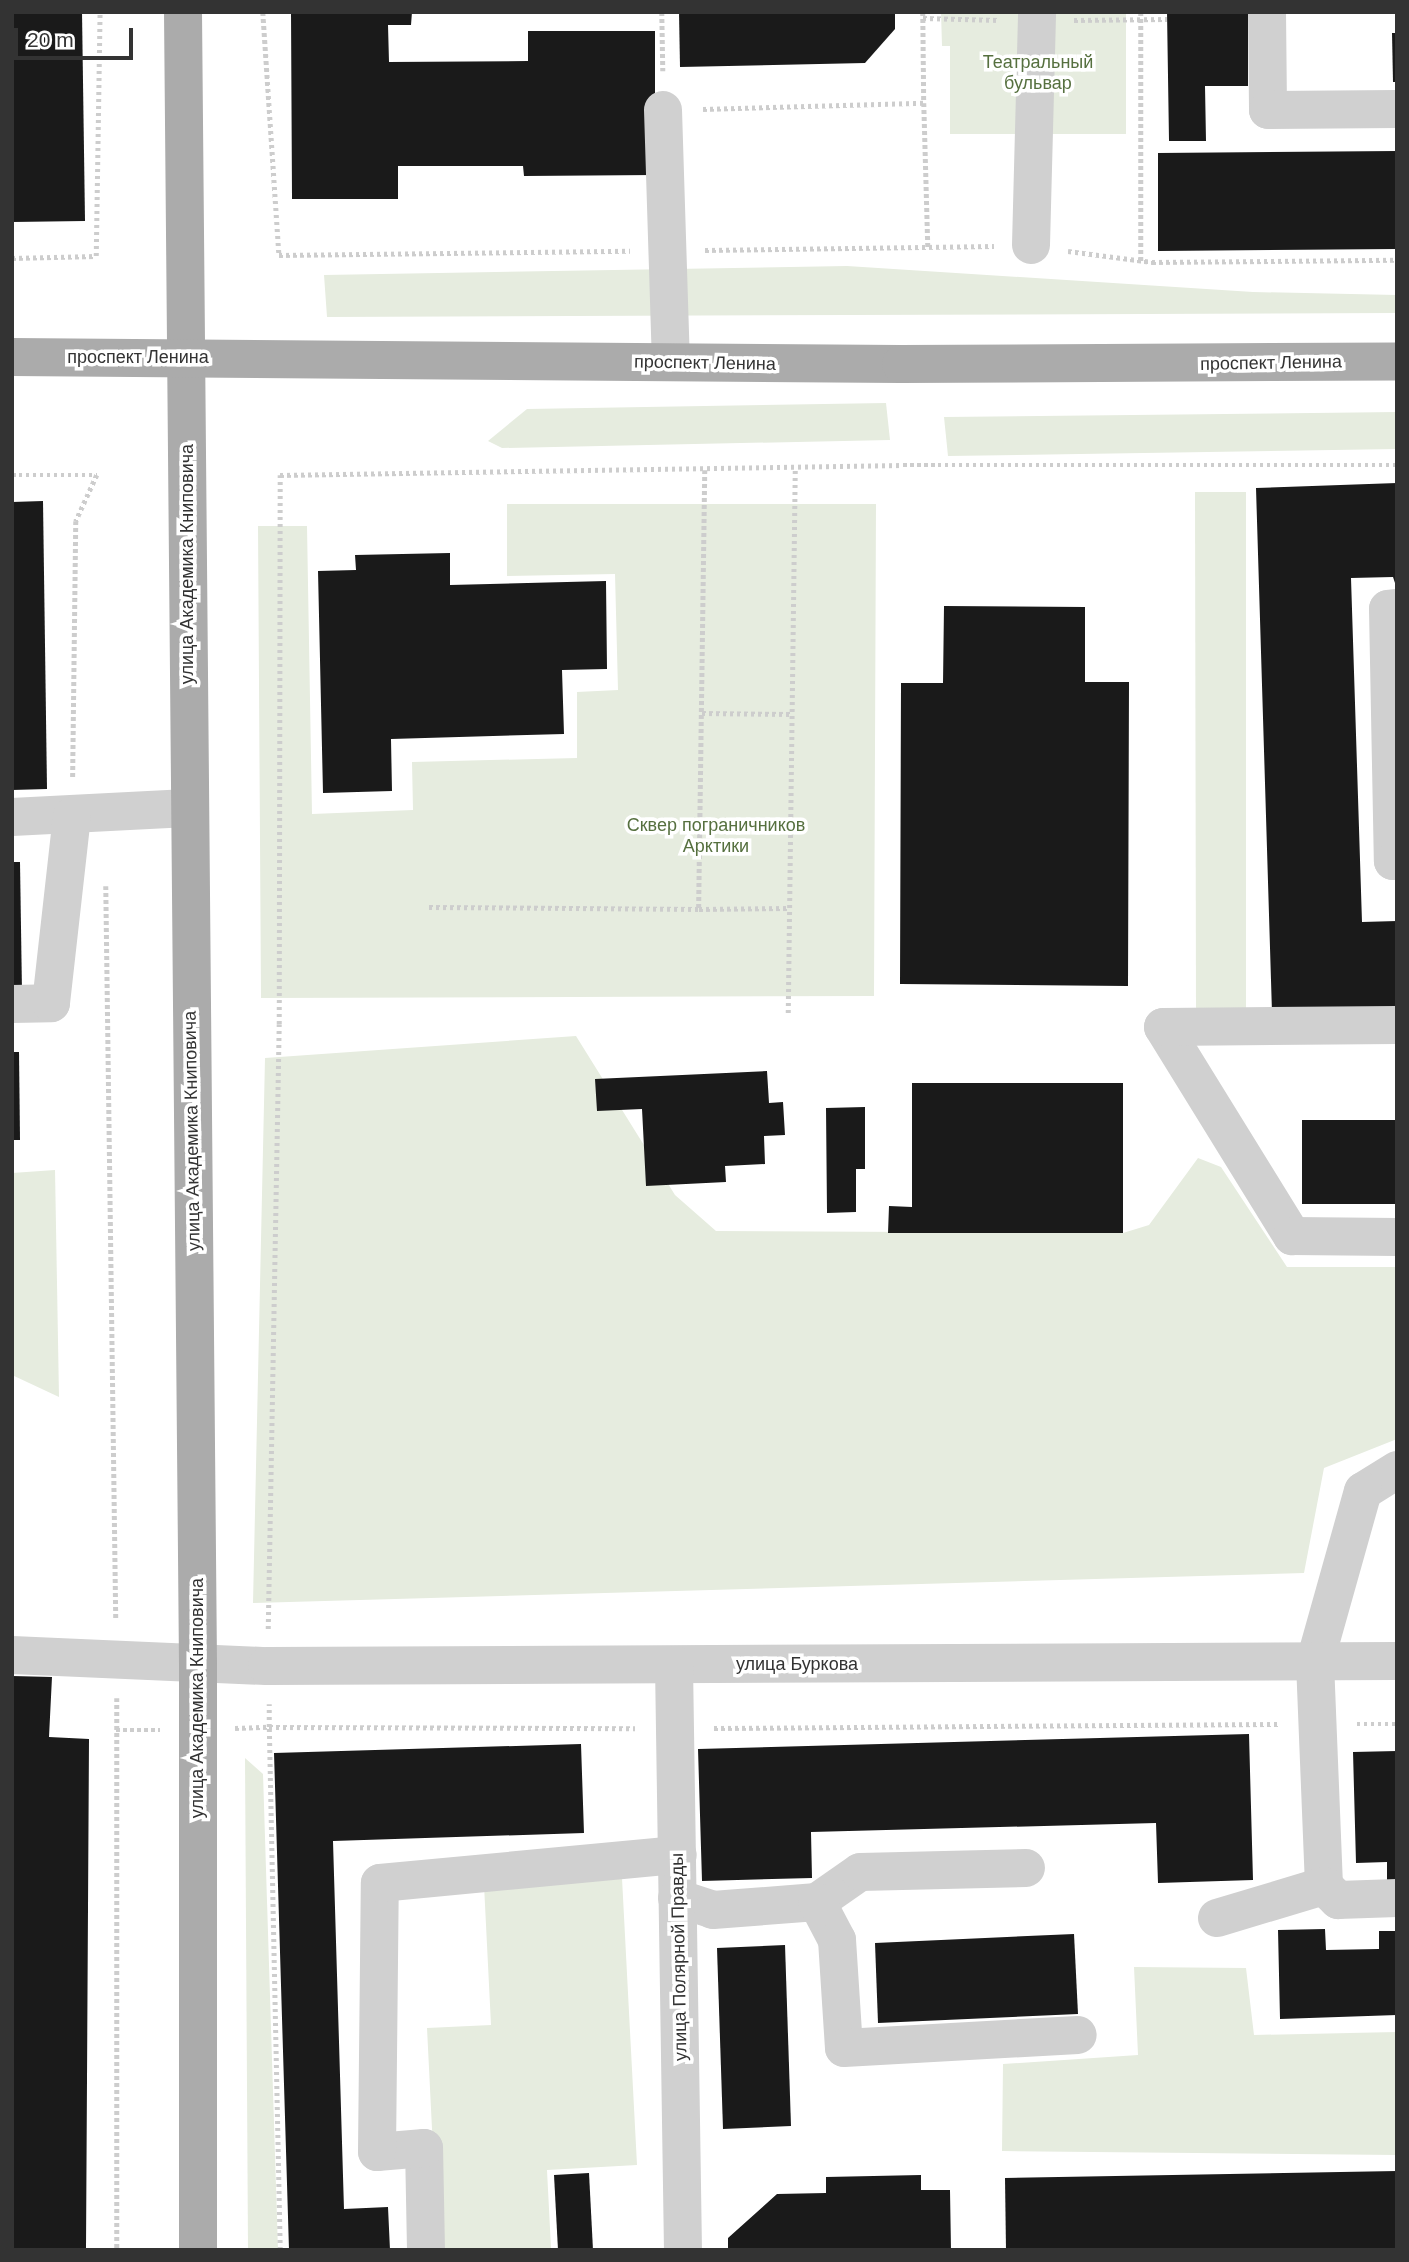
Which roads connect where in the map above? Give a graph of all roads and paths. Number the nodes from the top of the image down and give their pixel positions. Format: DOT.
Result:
graph roads {
  1 [pos="100,12"];
  2 [pos="183,12"];
  3 [pos="263,12"];
  4 [pos="662,12"];
  5 [pos="923,12"];
  6 [pos="1037,12"];
  7 [pos="1141,12"];
  8 [pos="1267,12"];
  9 [pos="924,103"];
  10 [pos="1397,109"];
  11 [pos="663,110"];
  12 [pos="1031,245"];
  13 [pos="928,248"];
  14 [pos="668,251"];
  15 [pos="12,258"];
  16 [pos="1397,260"];
  17 [pos="1141,261"];
  18 [pos="12,357"];
  19 [pos="186,357"];
  20 [pos="1397,361"];
  21 [pos="671,362"];
  22 [pos="1397,465"];
  23 [pos="795,469"];
  24 [pos="705,470"];
  25 [pos="12,475"];
  26 [pos="1397,608"];
  27 [pos="702,713"];
  28 [pos="792,714"];
  29 [pos="188,808"];
  30 [pos="72,816"];
  31 [pos="12,817"];
  32 [pos="1397,861"];
  33 [pos="101,877"];
  34 [pos="429,907"];
  35 [pos="789,908"];
  36 [pos="699,909"];
  37 [pos="12,1004"];
  38 [pos="788,1013"];
  39 [pos="1397,1025"];
  40 [pos="1397,1237"];
  41 [pos="1397,1470"];
  42 [pos="12,1654"];
  43 [pos="117,1659"];
  44 [pos="1397,1661"];
  45 [pos="1315,1662"];
  46 [pos="198,1664"];
  47 [pos="674,1665"];
  48 [pos="267,1666"];
  49 [pos="678,1855"];
  50 [pos="1026,1868"];
  51 [pos="1324,1886"];
  52 [pos="677,1898"];
  53 [pos="1397,1898"];
  54 [pos="817,1902"];
  55 [pos="1217,1917"];
  56 [pos="1078,2035"];
  57 [pos="117,2250"];
  58 [pos="198,2250"];
  59 [pos="426,2250"];
  60 [pos="683,2250"];
  1 -- 15 [label="path"];
  2 -- 19 [label="main road, улица Академика Книповича"];
  3 -- 14 [label="path"];
  4 -- 11 [label="path"];
  5 -- 9 [label="path"];
  6 -- 12 [label="street"];
  7 -- 17 [label="path"];
  8 -- 10 [label="street"];
  9 -- 11 [label="path"];
  9 -- 13 [label="path"];
  11 -- 14 [label="street"];
  12 -- 13 [label="path"];
  12 -- 17 [label="path"];
  13 -- 14 [label="path"];
  14 -- 21 [label="street"];
  16 -- 17 [label="path"];
  18 -- 19 [label="main road, проспект Ленина"];
  19 -- 21 [label="main road, проспект Ленина"];
  19 -- 29 [label="main road, улица Академика Книповича"];
  20 -- 21 [label="main road, проспект Ленина"];
  22 -- 23 [label="path"];
  23 -- 24 [label="path"];
  23 -- 28 [label="path"];
  24 -- 27 [label="path"];
  24 -- 48 [label="path"];
  25 -- 30 [label="path"];
  26 -- 32 [label="street"];
  27 -- 28 [label="path"];
  27 -- 36 [label="path"];
  28 -- 35 [label="path"];
  29 -- 30 [label="street"];
  29 -- 46 [label="main road, улица Академика Книповича"];
  30 -- 31 [label="street"];
  30 -- 37 [label="street"];
  33 -- 43 [label="path"];
  34 -- 36 [label="path"];
  35 -- 36 [label="path"];
  35 -- 38 [label="path"];
  39 -- 40 [label="street"];
  41 -- 45 [label="street"];
  42 -- 43 [label="street, улица Буркова"];
  43 -- 46 [label="street, улица Буркова"];
  43 -- 57 [label="path"];
  44 -- 45 [label="street, улица Буркова"];
  45 -- 47 [label="street, улица Буркова"];
  45 -- 51 [label="street"];
  46 -- 48 [label="street, улица Буркова"];
  46 -- 58 [label="main road, улица Академика Книповича"];
  47 -- 48 [label="street, улица Буркова"];
  47 -- 49 [label="street, улица Полярной Правды"];
  49 -- 52 [label="street, улица Полярной Правды"];
  49 -- 59 [label="street"];
  50 -- 54 [label="street"];
  51 -- 53 [label="street"];
  51 -- 55 [label="street"];
  52 -- 54 [label="street"];
  52 -- 60 [label="street, улица Полярной Правды"];
  54 -- 56 [label="street"];
}
